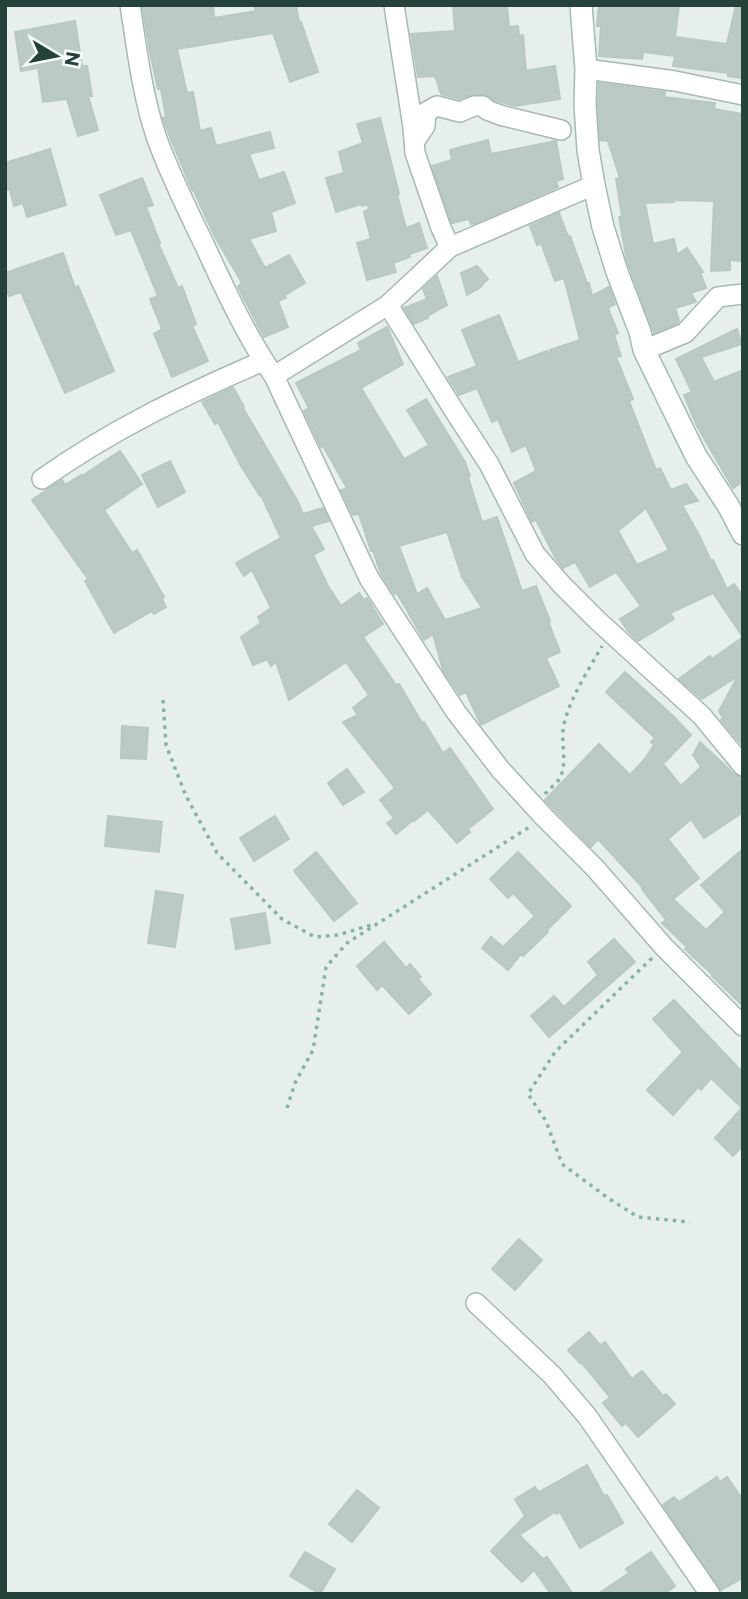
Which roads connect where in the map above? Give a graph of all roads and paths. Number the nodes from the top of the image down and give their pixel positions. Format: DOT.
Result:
graph roads {
  1 [pos="130,5"];
  2 [pos="394,5"];
  3 [pos="581,5"];
  4 [pos="586,69"];
  5 [pos="743,95"];
  6 [pos="561,130"];
  7 [pos="414,142"];
  8 [pos="594,185"];
  9 [pos="450,247"];
  10 [pos="743,294"];
  11 [pos="388,305"];
  12 [pos="644,350"];
  13 [pos="269,369"];
  14 [pos="42,479"];
  15 [pos="743,534"];
  16 [pos="609,631"];
  17 [pos="163,700"];
  18 [pos="743,766"];
  19 [pos="541,814"];
  20 [pos="379,922"];
  21 [pos="664,947"];
  22 [pos="743,1026"];
  23 [pos="287,1108"];
  24 [pos="690,1222"];
  25 [pos="476,1303"];
  26 [pos="710,1594"];
  1 -- 13 [label="street"];
  2 -- 7 [label="street"];
  3 -- 4 [label="street"];
  4 -- 5 [label="street"];
  4 -- 8 [label="street"];
  6 -- 7 [label="street"];
  7 -- 9 [label="street"];
  8 -- 9 [label="street"];
  8 -- 12 [label="street"];
  9 -- 11 [label="street"];
  10 -- 12 [label="street"];
  11 -- 13 [label="street"];
  11 -- 16 [label="street"];
  12 -- 15 [label="street"];
  13 -- 14 [label="street"];
  13 -- 19 [label="street"];
  16 -- 18 [label="street"];
  16 -- 19 [label="path"];
  17 -- 20 [label="path"];
  19 -- 20 [label="path"];
  19 -- 21 [label="street"];
  20 -- 23 [label="path"];
  21 -- 22 [label="street"];
  21 -- 24 [label="path"];
  25 -- 26 [label="street"];
}
